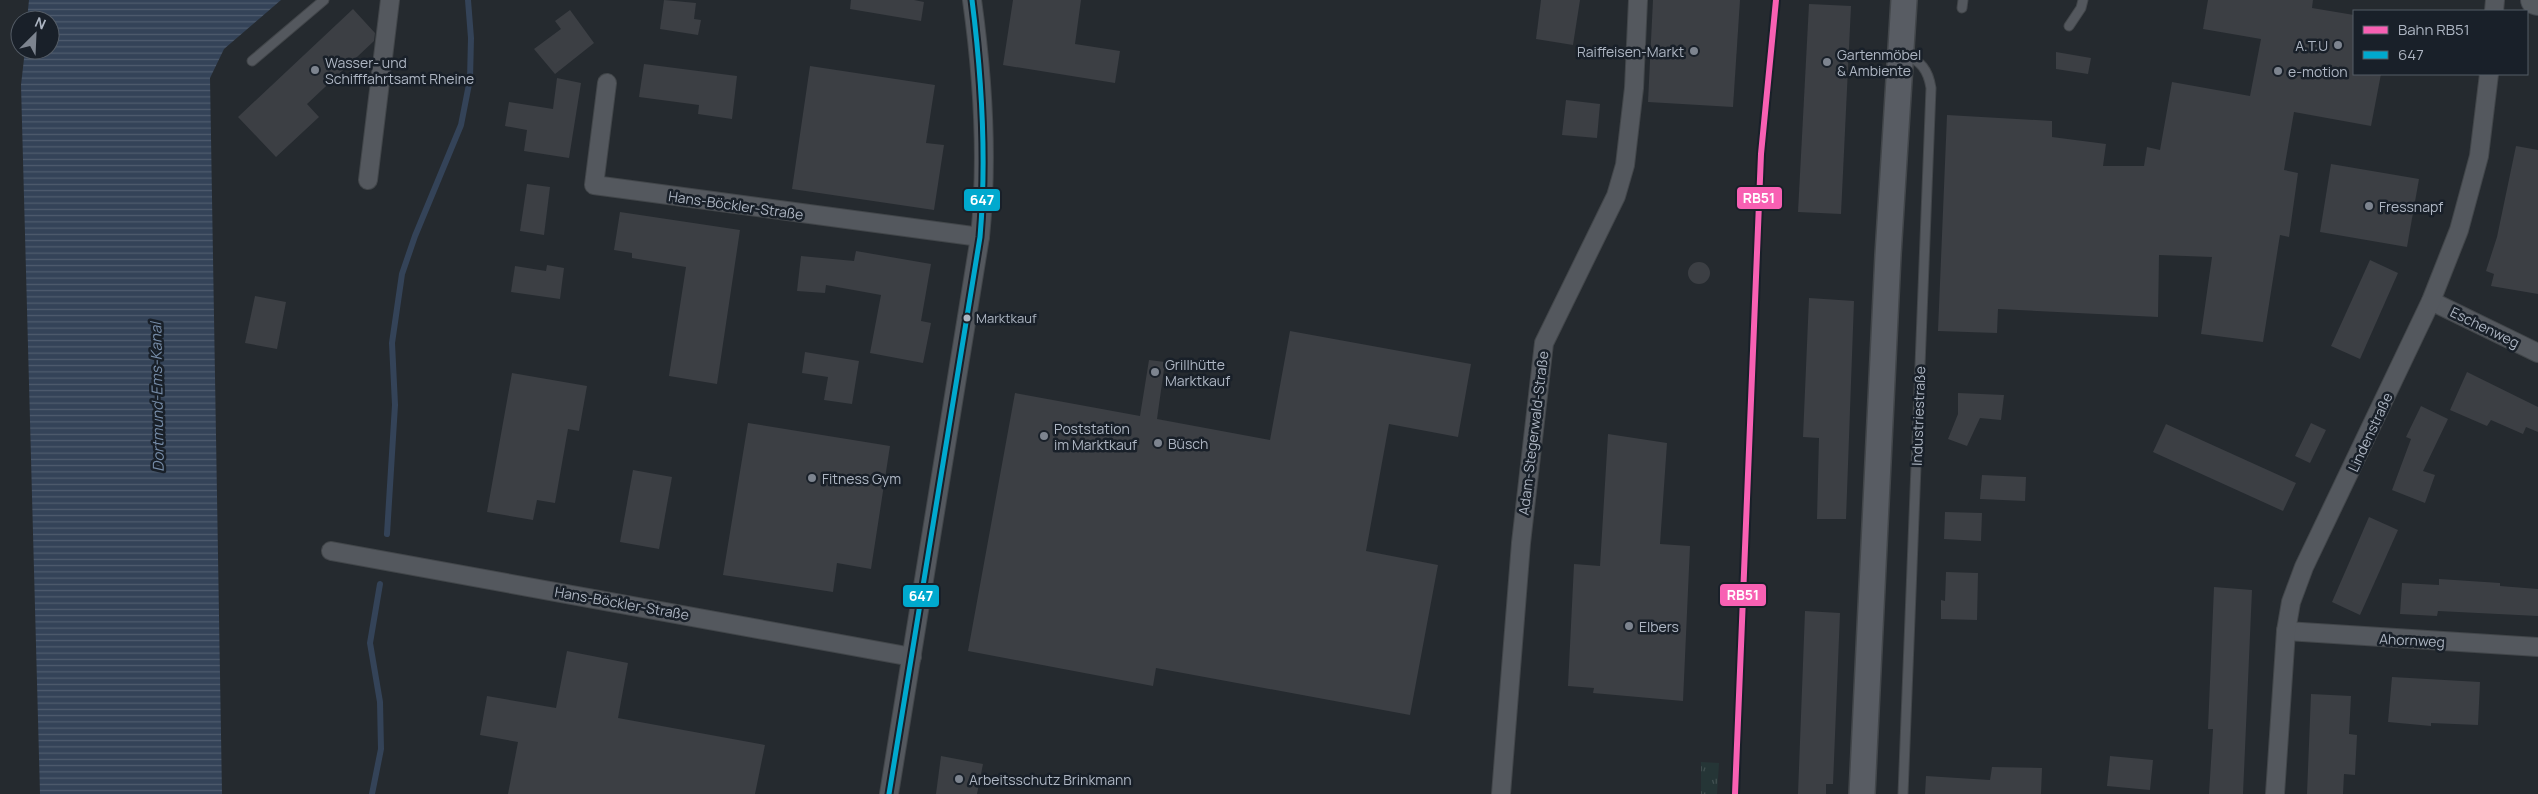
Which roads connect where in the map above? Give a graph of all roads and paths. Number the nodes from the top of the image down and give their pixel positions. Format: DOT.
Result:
graph roads {
  1 [pos="324,0"];
  2 [pos="390,0"];
  3 [pos="972,0"];
  4 [pos="1638,0"];
  5 [pos="1904,0"];
  6 [pos="2083,0"];
  7 [pos="2069,26"];
  8 [pos="1901,52"];
  9 [pos="252,61"];
  10 [pos="2489,75"];
  11 [pos="607,83"];
  12 [pos="368,180"];
  13 [pos="980,237"];
  14 [pos="2432,301"];
  15 [pos="2538,353"];
  16 [pos="331,551"];
  17 [pos="2286,631"];
  18 [pos="2538,647"];
  19 [pos="912,656"];
  20 [pos="890,794"];
  21 [pos="1501,794"];
  22 [pos="1862,794"];
  23 [pos="1903,794"];
  24 [pos="2275,794"];
  1 -- 9 [label="lane"];
  2 -- 12 [label="street"];
  3 -- 13 [label="street"];
  4 -- 21 [label="street, Adam-Stegerwald-Straße"];
  5 -- 8 [label="street"];
  6 -- 7 [label="lane"];
  8 -- 22 [label="street"];
  8 -- 23 [label="lane, Industriestraße"];
  10 -- 14 [label="street, Lindenstraße"];
  11 -- 13 [label="street, Hans-Böckler-Straße"];
  13 -- 19 [label="street"];
  14 -- 15 [label="street, Eschenweg"];
  14 -- 17 [label="street, Lindenstraße"];
  16 -- 19 [label="street, Hans-Böckler-Straße"];
  17 -- 18 [label="street, Ahornweg"];
  17 -- 24 [label="street, Lindenstraße"];
  19 -- 20 [label="street"];
}
